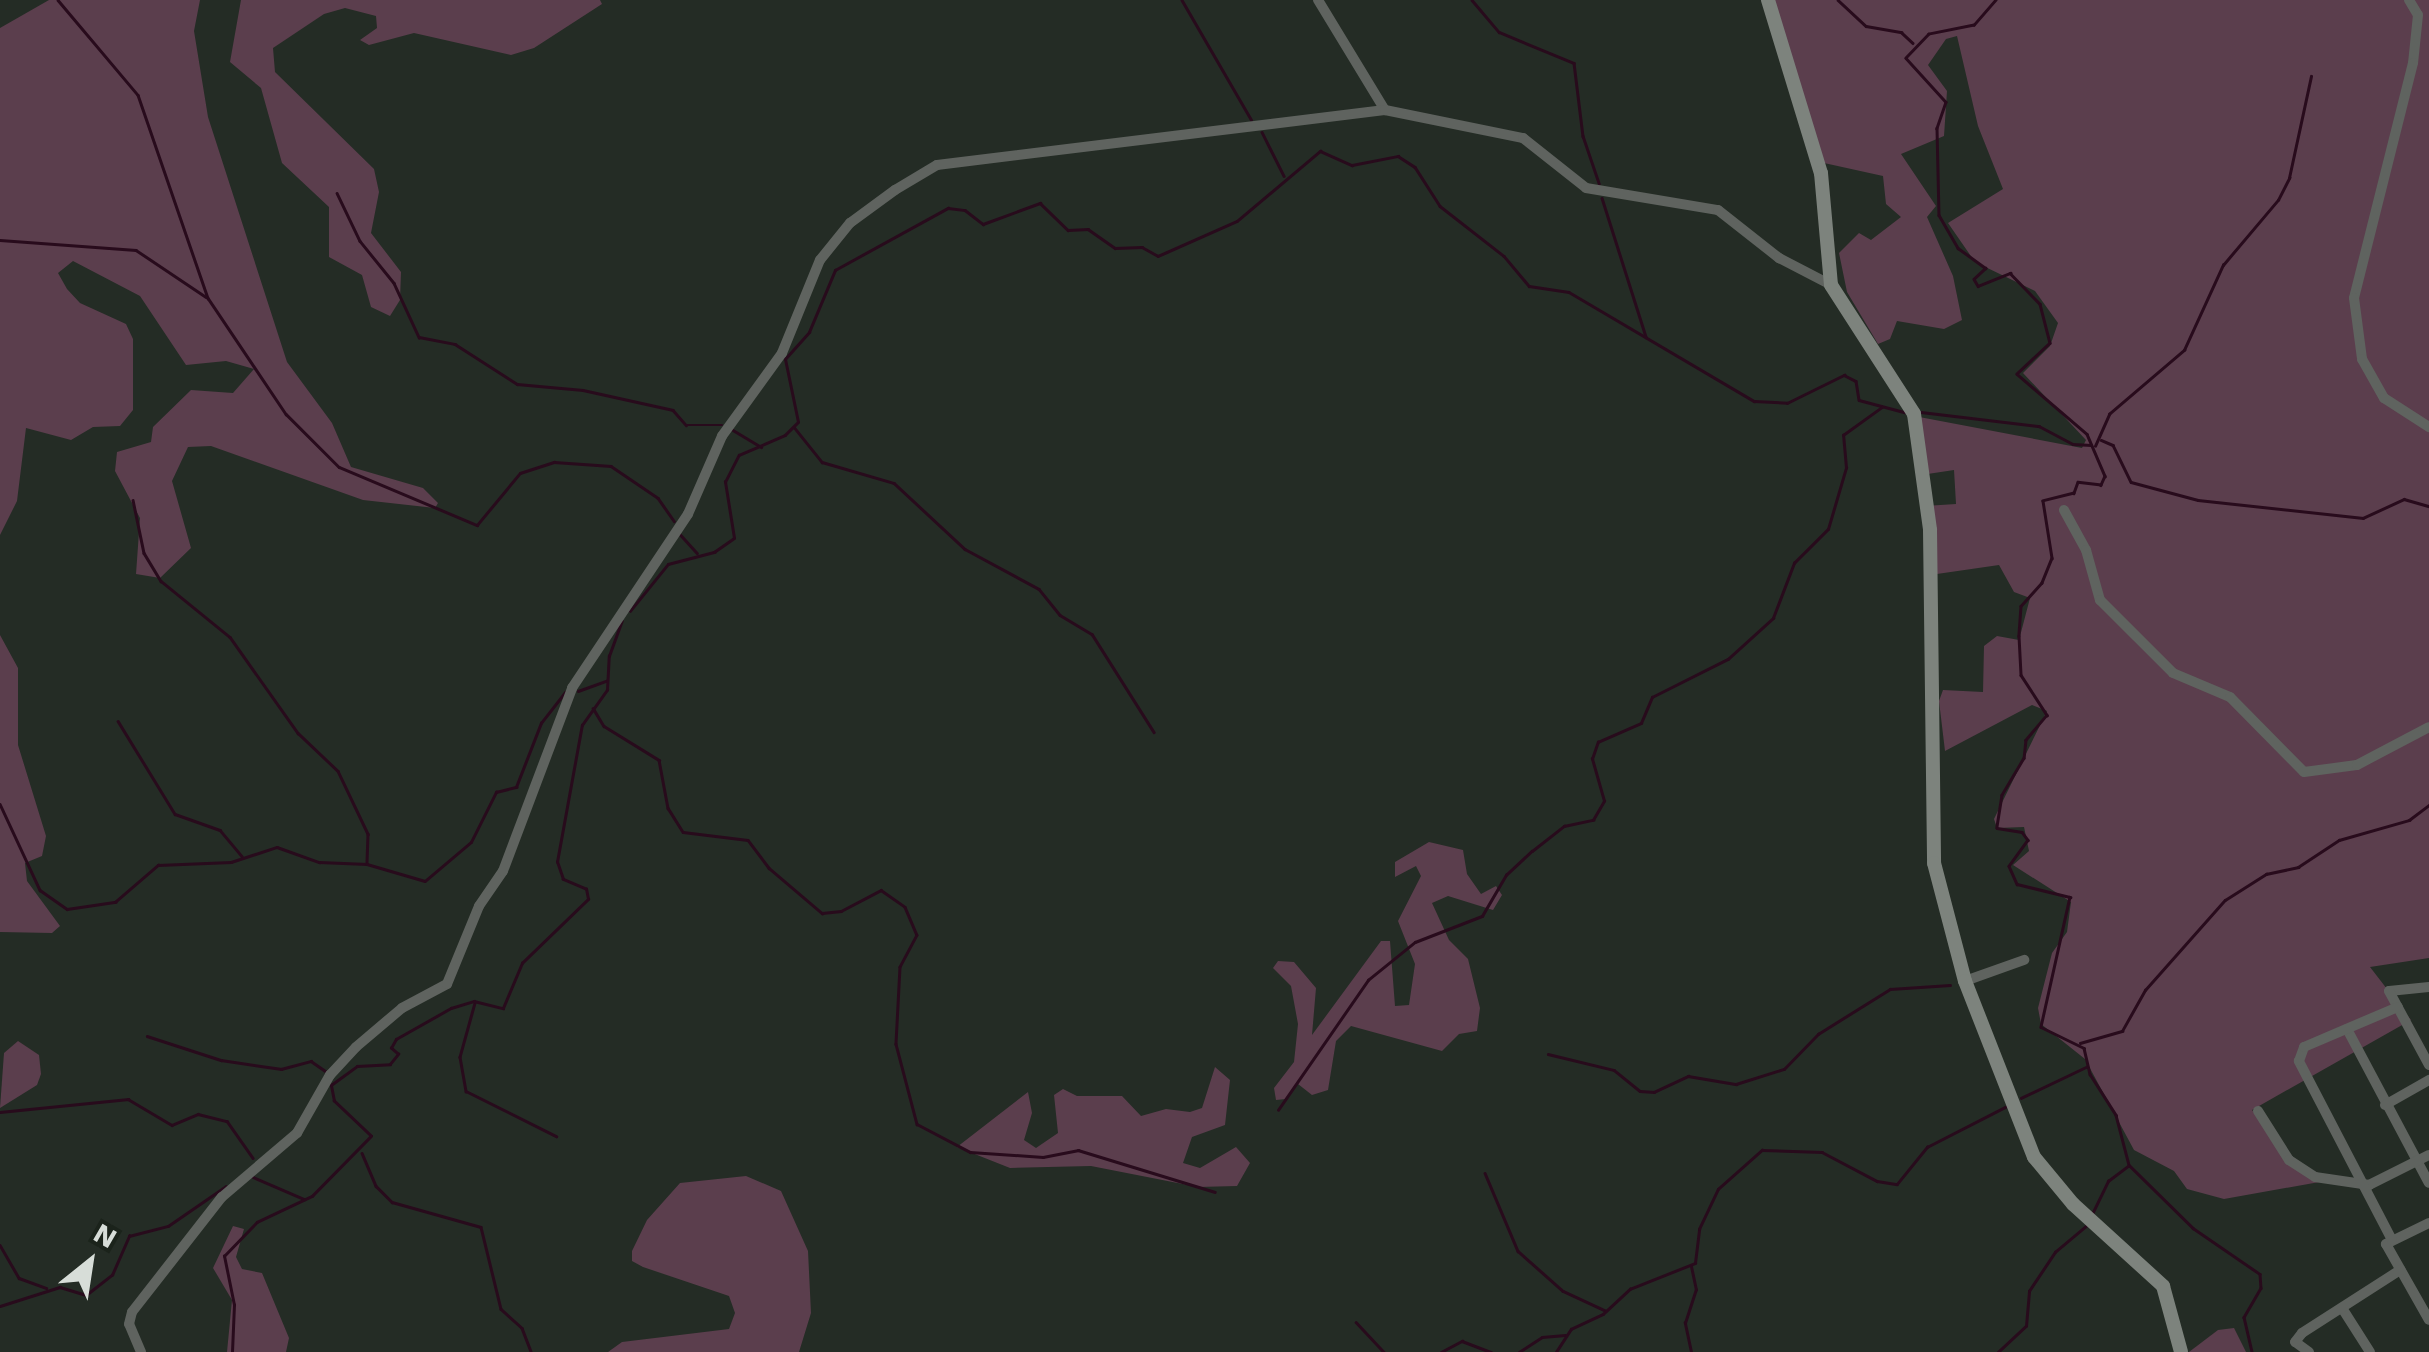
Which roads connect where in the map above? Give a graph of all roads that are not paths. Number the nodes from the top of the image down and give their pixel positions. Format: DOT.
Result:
graph roads {
  1 [pos="1318,0"];
  2 [pos="1768,0"];
  3 [pos="2410,0"];
  4 [pos="1385,110"];
  5 [pos="1831,285"];
  6 [pos="2429,428"];
  7 [pos="2064,510"];
  8 [pos="2429,727"];
  9 [pos="2024,960"];
  10 [pos="1965,981"];
  11 [pos="2429,987"];
  12 [pos="2398,1007"];
  13 [pos="2347,1030"];
  14 [pos="2423,1044"];
  15 [pos="2429,1066"];
  16 [pos="2429,1080"];
  17 [pos="2385,1105"];
  18 [pos="2258,1111"];
  19 [pos="2424,1157"];
  20 [pos="2429,1183"];
  21 [pos="2368,1184"];
  22 [pos="2429,1223"];
  23 [pos="2389,1242"];
  24 [pos="2400,1270"];
  25 [pos="2342,1308"];
  26 [pos="2429,1320"];
  27 [pos="140,1352"];
  28 [pos="2181,1352"];
  29 [pos="2309,1352"];
  30 [pos="2370,1352"];
  1 -- 4 [label="street"];
  2 -- 5 [label="main road"];
  3 -- 6 [label="street"];
  4 -- 5 [label="street"];
  4 -- 27 [label="street"];
  5 -- 10 [label="main road"];
  7 -- 8 [label="street"];
  9 -- 10 [label="street"];
  10 -- 28 [label="main road"];
  11 -- 12 [label="street"];
  12 -- 13 [label="street"];
  12 -- 14 [label="street"];
  13 -- 17 [label="street"];
  13 -- 21 [label="street"];
  14 -- 15 [label="street"];
  16 -- 17 [label="street"];
  17 -- 19 [label="street"];
  18 -- 21 [label="street"];
  19 -- 20 [label="street"];
  19 -- 21 [label="street"];
  21 -- 23 [label="street"];
  22 -- 23 [label="street"];
  23 -- 24 [label="street"];
  24 -- 25 [label="street"];
  24 -- 26 [label="street"];
  25 -- 29 [label="street"];
  25 -- 30 [label="street"];
}
